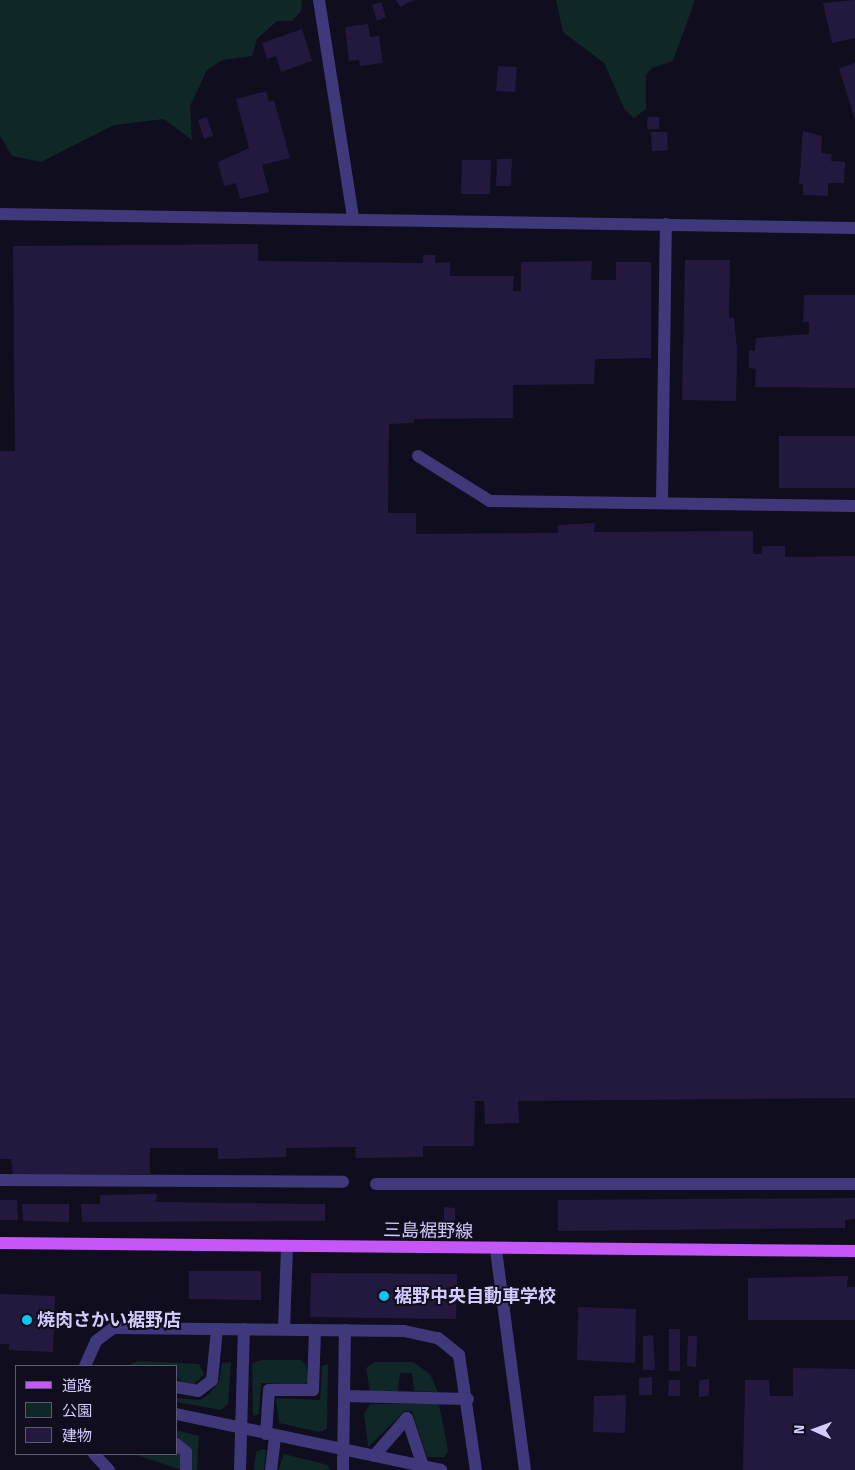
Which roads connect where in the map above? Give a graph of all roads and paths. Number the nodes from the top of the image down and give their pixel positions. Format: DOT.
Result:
graph roads {
  1 [pos="319,0"];
  2 [pos="0,214"];
  3 [pos="353,218"];
  4 [pos="666,224"];
  5 [pos="855,228"];
  6 [pos="418,456"];
  7 [pos="662,503"];
  8 [pos="855,506"];
  9 [pos="0,1180"];
  10 [pos="343,1182"];
  11 [pos="376,1184"];
  12 [pos="855,1184"];
  13 [pos="0,1243"];
  14 [pos="287,1247"];
  15 [pos="496,1250"];
  16 [pos="855,1251"];
  17 [pos="216,1329"];
  18 [pos="244,1329"];
  19 [pos="284,1330"];
  20 [pos="315,1330"];
  21 [pos="345,1330"];
  22 [pos="85,1365"];
  23 [pos="178,1387"];
  24 [pos="344,1396"];
  25 [pos="468,1399"];
  26 [pos="178,1414"];
  27 [pos="241,1428"];
  28 [pos="270,1435"];
  29 [pos="178,1446"];
  30 [pos="344,1450"];
  31 [pos="95,1455"];
  32 [pos="374,1456"];
  33 [pos="392,1465"];
  34 [pos="430,1468"];
  35 [pos="109,1470"];
  36 [pos="186,1470"];
  37 [pos="240,1470"];
  38 [pos="271,1470"];
  39 [pos="343,1470"];
  40 [pos="476,1470"];
  41 [pos="525,1470"];
  1 -- 3 [label="street"];
  2 -- 3 [label="street"];
  3 -- 4 [label="street"];
  4 -- 5 [label="street"];
  4 -- 7 [label="street"];
  6 -- 7 [label="street"];
  7 -- 8 [label="street"];
  9 -- 10 [label="street"];
  11 -- 12 [label="street"];
  13 -- 14 [label="main road, 三島裾野線"];
  14 -- 15 [label="main road, 三島裾野線"];
  14 -- 19 [label="street"];
  15 -- 16 [label="main road, 三島裾野線"];
  15 -- 41 [label="street"];
  17 -- 18 [label="street"];
  17 -- 22 [label="street"];
  17 -- 23 [label="street"];
  18 -- 19 [label="street"];
  18 -- 27 [label="street"];
  19 -- 20 [label="street"];
  20 -- 21 [label="street"];
  20 -- 28 [label="street"];
  21 -- 24 [label="street"];
  21 -- 25 [label="street"];
  24 -- 25 [label="street"];
  24 -- 30 [label="street"];
  25 -- 40 [label="street"];
  26 -- 27 [label="street"];
  27 -- 28 [label="street"];
  27 -- 37 [label="street"];
  28 -- 30 [label="street"];
  28 -- 38 [label="street"];
  29 -- 36 [label="street"];
  30 -- 32 [label="street"];
  30 -- 39 [label="street"];
  31 -- 35 [label="street"];
  32 -- 33 [label="street"];
  32 -- 34 [label="street"];
  33 -- 34 [label="street"];
}
